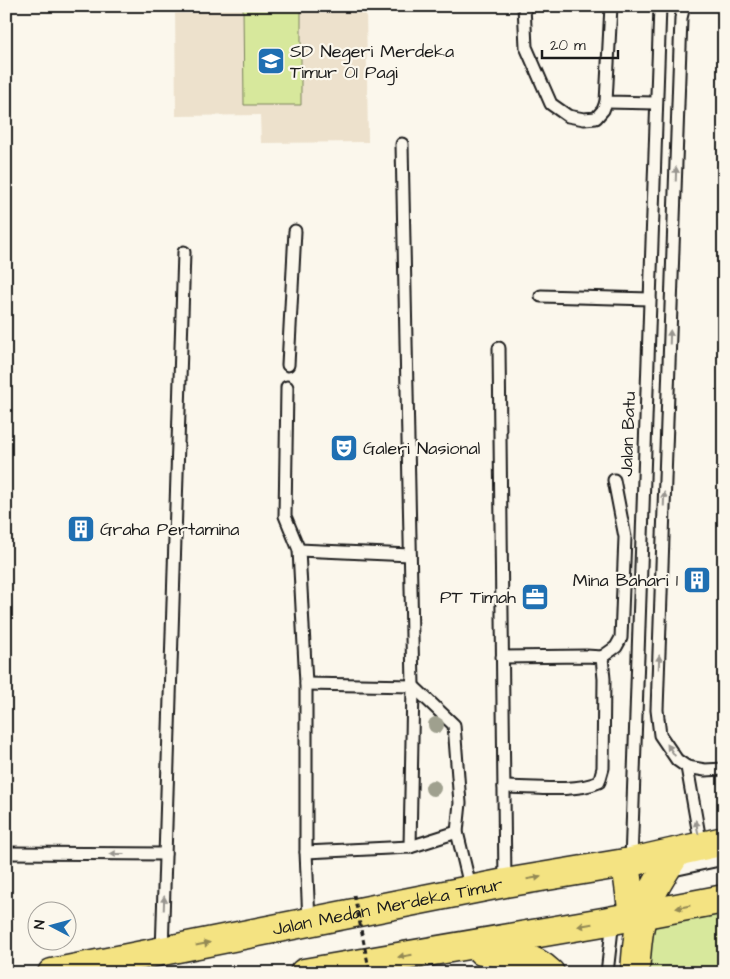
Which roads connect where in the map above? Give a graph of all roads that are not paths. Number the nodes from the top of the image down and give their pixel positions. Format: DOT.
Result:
graph roads {
  1 [pos="524,6"];
  2 [pos="611,6"];
  3 [pos="660,6"];
  4 [pos="684,6"];
  5 [pos="606,102"];
  6 [pos="656,103"];
  7 [pos="402,144"];
  8 [pos="295,231"];
  9 [pos="184,252"];
  10 [pos="541,296"];
  11 [pos="650,299"];
  12 [pos="499,348"];
  13 [pos="288,365"];
  14 [pos="287,387"];
  15 [pos="614,480"];
  16 [pos="299,550"];
  17 [pos="410,555"];
  18 [pos="502,657"];
  19 [pos="602,657"];
  20 [pos="306,684"];
  21 [pos="413,686"];
  22 [pos="687,767"];
  23 [pos="724,769"];
  24 [pos="504,787"];
  25 [pos="457,832"];
  26 [pos="410,847"];
  27 [pos="306,852"];
  28 [pos="6,853"];
  29 [pos="165,854"];
  30 [pos="698,854"];
  31 [pos="629,862"];
  32 [pos="504,883"];
  33 [pos="471,890"];
  34 [pos="724,899"];
  35 [pos="630,912"];
  36 [pos="309,922"];
  37 [pos="453,948"];
  38 [pos="148,960"];
  39 [pos="318,972"];
  40 [pos="52,973"];
  41 [pos="550,973"];
  42 [pos="607,973"];
  43 [pos="634,973"];
  1 -- 5 [label="lane"];
  2 -- 5 [label="lane"];
  3 -- 6 [label="lane, Jalan Batu"];
  22 -- 4 [label="lane, one-way"];
  5 -- 6 [label="lane"];
  6 -- 11 [label="lane, Jalan Batu"];
  7 -- 17 [label="lane"];
  8 -- 13 [label="lane"];
  9 -- 29 [label="lane"];
  10 -- 11 [label="lane"];
  11 -- 31 [label="lane, Jalan Batu"];
  12 -- 18 [label="lane"];
  14 -- 16 [label="lane"];
  15 -- 19 [label="lane"];
  16 -- 17 [label="lane"];
  16 -- 20 [label="lane"];
  17 -- 21 [label="lane"];
  18 -- 19 [label="lane"];
  18 -- 24 [label="lane"];
  19 -- 24 [label="lane"];
  20 -- 21 [label="lane"];
  20 -- 27 [label="lane"];
  21 -- 25 [label="lane"];
  21 -- 26 [label="lane"];
  22 -- 23 [label="lane"];
  30 -- 22 [label="lane, one-way"];
  24 -- 32 [label="lane"];
  25 -- 26 [label="lane"];
  25 -- 33 [label="lane"];
  26 -- 27 [label="lane"];
  27 -- 36 [label="lane"];
  29 -- 28 [label="lane, one-way"];
  38 -- 29 [label="lane, one-way"];
  30 -- 31 [label="main road, Jalan Medan Merdeka Timur"];
  30 -- 35 [label="main road"];
  32 -- 31 [label="main road, Jalan Medan Merdeka Timur, one-way"];
  31 -- 35 [label="main road"];
  32 -- 33 [label="main road, Jalan Medan Merdeka Timur"];
  33 -- 36 [label="main road, Jalan Medan Merdeka Timur"];
  34 -- 35 [label="main road, one-way"];
  35 -- 37 [label="main road, one-way"];
  35 -- 42 [label="lane"];
  35 -- 43 [label="main road"];
  38 -- 36 [label="main road, Jalan Medan Merdeka Timur, one-way"];
  37 -- 39 [label="main road, one-way"];
  37 -- 41 [label="main road"];
  38 -- 40 [label="main road, Jalan Medan Merdeka Timur"];
}
